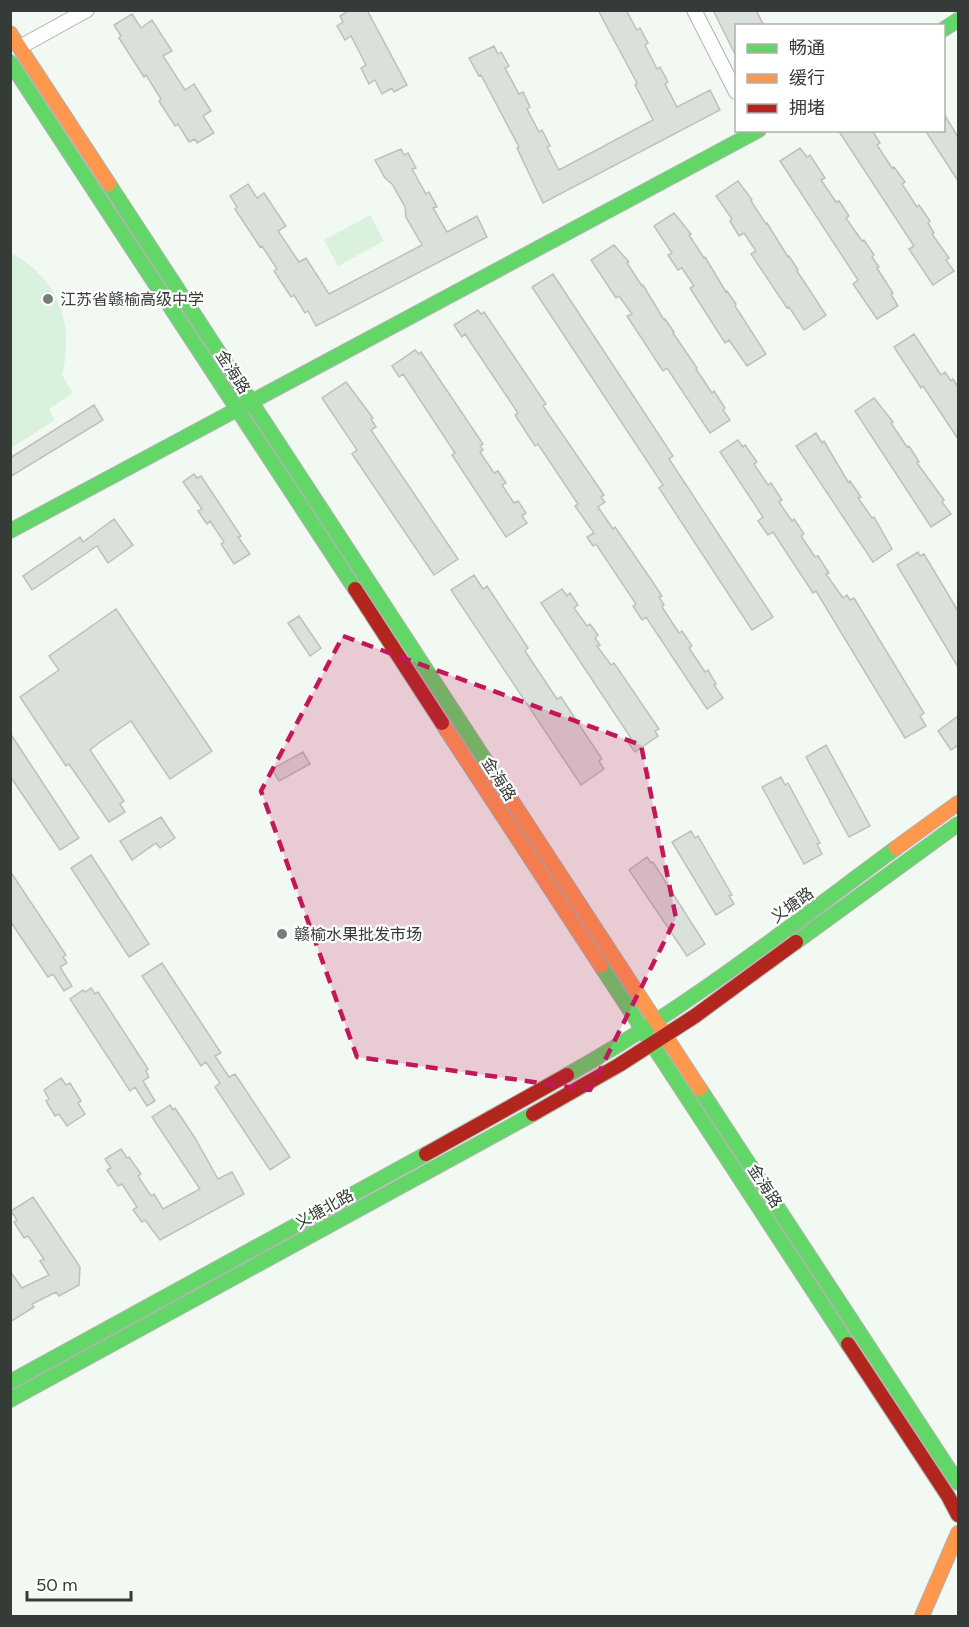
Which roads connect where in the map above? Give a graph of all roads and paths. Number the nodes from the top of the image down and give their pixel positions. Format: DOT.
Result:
graph roads {
  1 [pos="87,10"];
  2 [pos="694,10"];
  3 [pos="10,33"];
  4 [pos="20,47"];
  5 [pos="10,62"];
  6 [pos="735,90"];
  7 [pos="756,132"];
  8 [pos="251,401"];
  9 [pos="237,409"];
  10 [pos="10,531"];
  11 [pos="958,803"];
  12 [pos="958,824"];
  13 [pos="656,1021"];
  14 [pos="643,1030"];
  15 [pos="665,1035"];
  16 [pos="652,1044"];
  17 [pos="10,1382"];
  18 [pos="10,1400"];
  19 [pos="958,1483"];
  20 [pos="958,1515"];
  21 [pos="958,1533"];
  22 [pos="922,1617"];
  1 -- 4 [label="street"];
  2 -- 6 [label="street"];
  3 -- 4 [label="main road, 金海路"];
  4 -- 8 [label="main road, 金海路"];
  5 -- 9 [label="main road, 金海路"];
  7 -- 8 [label="main road"];
  8 -- 9 [label="main road"];
  8 -- 13 [label="main road, 金海路"];
  9 -- 10 [label="main road"];
  9 -- 14 [label="main road, 金海路"];
  11 -- 13 [label="main road, 义塘路"];
  12 -- 15 [label="main road, 义塘路"];
  13 -- 14 [label="main road, 义塘路"];
  13 -- 15 [label="main road, 金海路"];
  14 -- 16 [label="main road, 金海路"];
  14 -- 17 [label="main road, 义塘北路"];
  15 -- 16 [label="main road, 义塘路"];
  15 -- 19 [label="main road, 金海路"];
  16 -- 18 [label="main road, 义塘北路"];
  16 -- 20 [label="main road, 金海路"];
  21 -- 22 [label="main road"];
}
